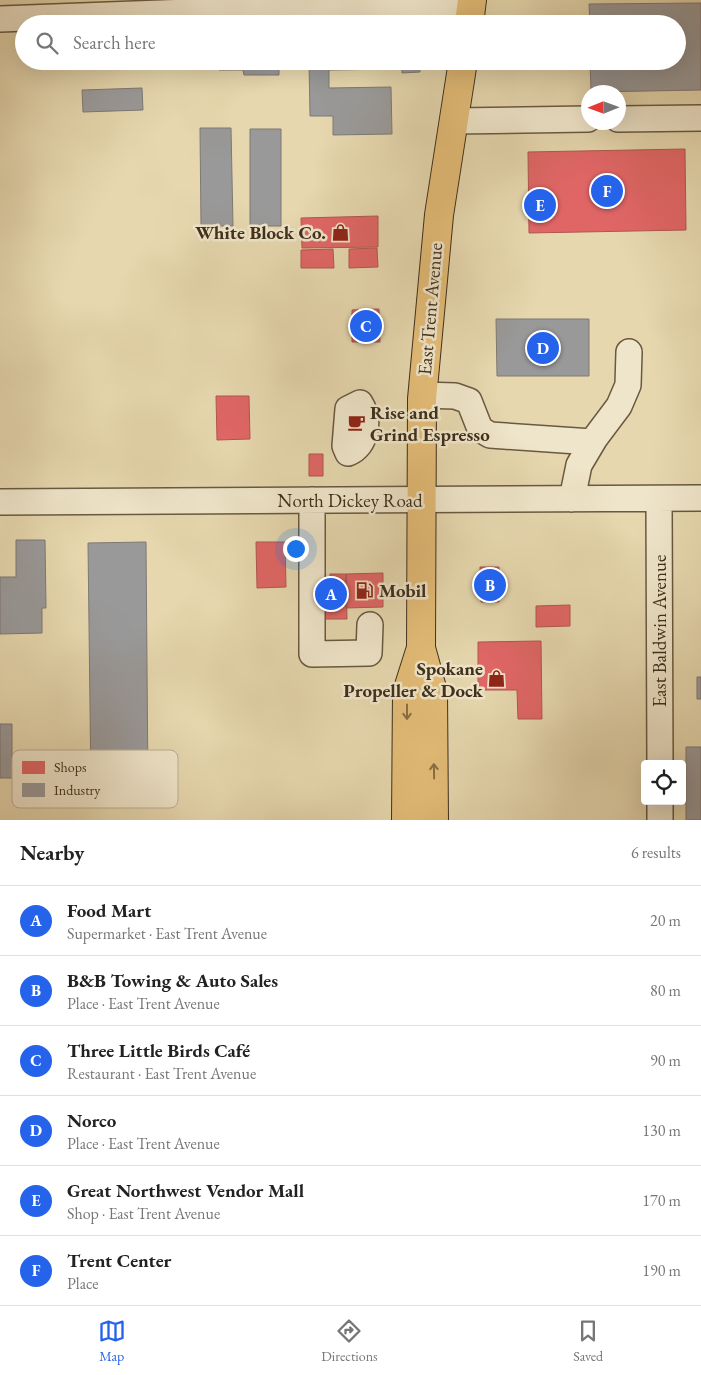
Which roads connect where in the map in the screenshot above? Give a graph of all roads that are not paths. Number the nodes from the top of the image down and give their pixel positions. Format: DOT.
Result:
graph roads {
  1 [pos="204,6"];
  2 [pos="471,10"];
  3 [pos="63,15"];
  4 [pos="15,18"];
  5 [pos="0,19"];
  6 [pos="462,70"];
  7 [pos="701,118"];
  8 [pos="581,119"];
  9 [pos="626,119"];
  10 [pos="454,121"];
  11 [pos="629,352"];
  12 [pos="422,395"];
  13 [pos="592,442"];
  14 [pos="701,498"];
  15 [pos="572,499"];
  16 [pos="659,499"];
  17 [pos="312,500"];
  18 [pos="420,500"];
  19 [pos="0,502"];
  20 [pos="370,625"];
  21 [pos="421,648"];
  22 [pos="660,760"];
  23 [pos="660,805"];
  24 [pos="406,820"];
  25 [pos="434,820"];
  26 [pos="660,820"];
  1 -- 2 [label="street"];
  1 -- 3 [label="street"];
  4 -- 5 [label="street"];
  6 -- 10 [label="main road, East Trent Avenue"];
  7 -- 9 [label="street"];
  8 -- 10 [label="street"];
  10 -- 12 [label="main road, East Trent Avenue"];
  11 -- 13 [label="street"];
  12 -- 13 [label="street"];
  12 -- 18 [label="main road, East Trent Avenue"];
  13 -- 15 [label="street"];
  14 -- 16 [label="street, North Dickey Road"];
  15 -- 16 [label="street, North Dickey Road"];
  15 -- 18 [label="street, North Dickey Road"];
  16 -- 22 [label="street, East Baldwin Avenue"];
  17 -- 18 [label="street, North Dickey Road"];
  17 -- 19 [label="street, North Dickey Road"];
  17 -- 20 [label="street"];
  18 -- 21 [label="main road, East Trent Avenue"];
  21 -- 24 [label="main road, East Trent Avenue, one-way"];
  25 -- 21 [label="main road, East Trent Avenue, one-way"];
  23 -- 26 [label="street"];
}
